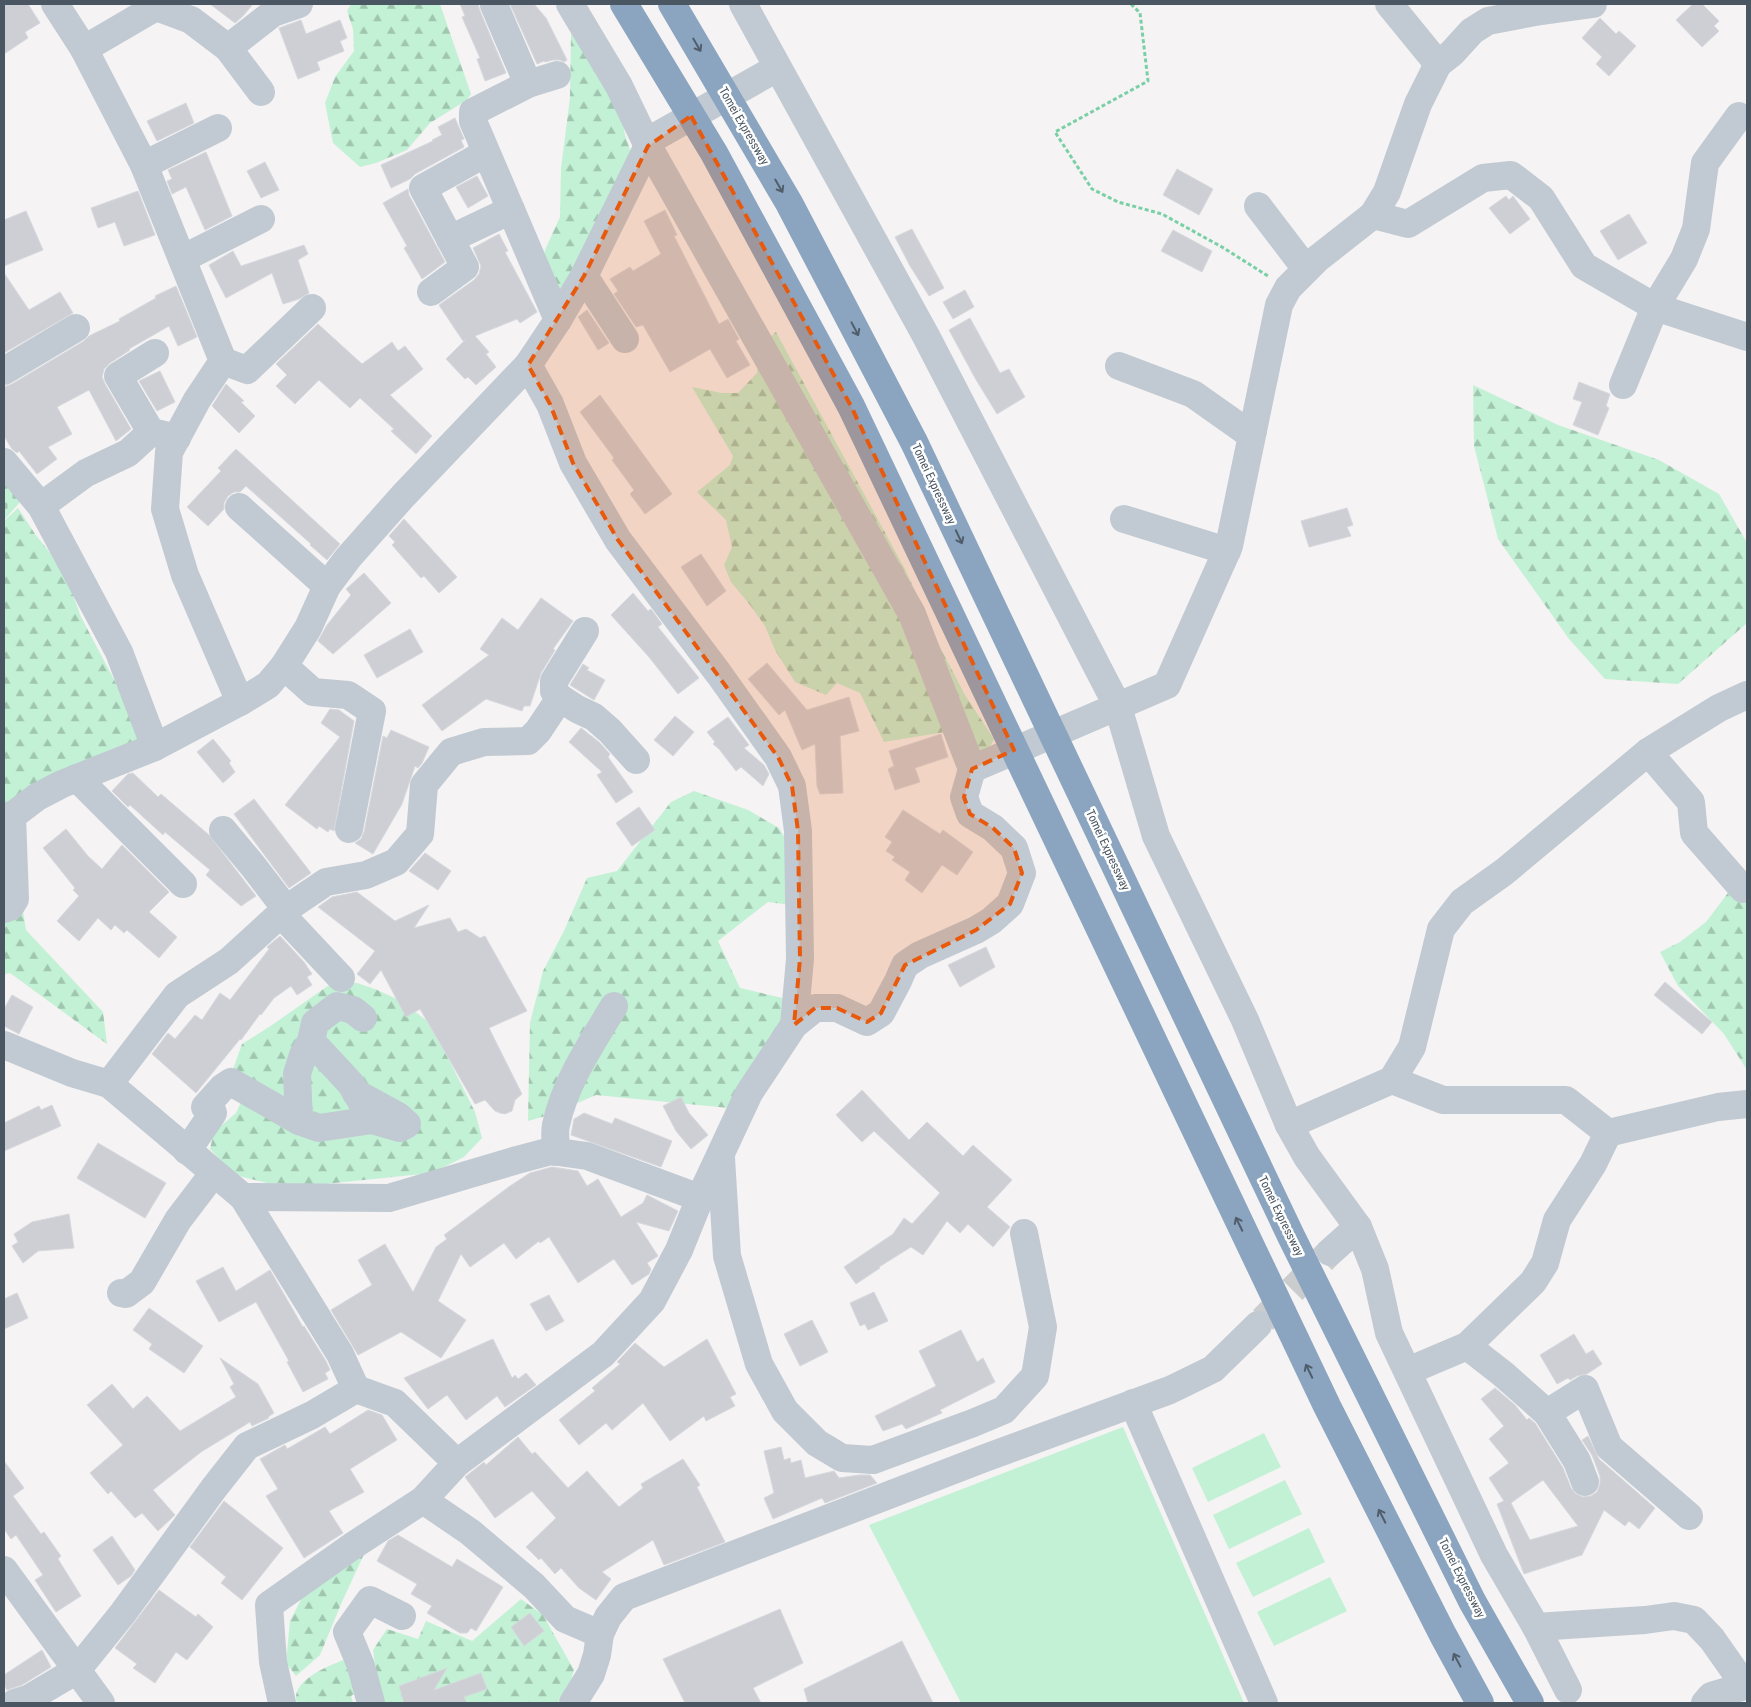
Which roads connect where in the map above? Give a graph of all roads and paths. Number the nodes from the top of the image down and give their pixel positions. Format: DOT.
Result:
graph roads {
  1 [pos="56,4"];
  2 [pos="299,4"];
  3 [pos="570,4"];
  4 [pos="624,4"];
  5 [pos="672,4"];
  6 [pos="743,4"];
  7 [pos="1132,4"];
  8 [pos="1389,4"];
  9 [pos="1593,4"];
  10 [pos="494,5"];
  11 [pos="1486,13"];
  12 [pos="228,48"];
  13 [pos="84,49"];
  14 [pos="1438,64"];
  15 [pos="772,70"];
  16 [pos="558,75"];
  17 [pos="528,84"];
  18 [pos="261,92"];
  19 [pos="1738,116"];
  20 [pos="218,128"];
  21 [pos="651,141"];
  22 [pos="486,153"];
  23 [pos="144,165"];
  24 [pos="1258,206"];
  25 [pos="511,210"];
  26 [pos="1372,215"];
  27 [pos="261,219"];
  28 [pos="450,239"];
  29 [pos="182,259"];
  30 [pos="584,276"];
  31 [pos="1297,279"];
  32 [pos="430,292"];
  33 [pos="1655,307"];
  34 [pos="312,308"];
  35 [pos="558,320"];
  36 [pos="76,328"];
  37 [pos="1747,337"];
  38 [pos="626,339"];
  39 [pos="155,352"];
  40 [pos="223,361"];
  41 [pos="528,365"];
  42 [pos="1119,366"];
  43 [pos="4,371"];
  44 [pos="1622,385"];
  45 [pos="151,432"];
  46 [pos="1253,432"];
  47 [pos="176,438"];
  48 [pos="4,462"];
  49 [pos="41,506"];
  50 [pos="239,507"];
  51 [pos="1124,519"];
  52 [pos="1227,551"];
  53 [pos="327,586"];
  54 [pos="585,631"];
  55 [pos="284,666"];
  56 [pos="1747,695"];
  57 [pos="560,698"];
  58 [pos="240,702"];
  59 [pos="1108,710"];
  60 [pos="155,747"];
  61 [pos="1648,752"];
  62 [pos="636,760"];
  63 [pos="975,768"];
  64 [pos="76,778"];
  65 [pos="349,829"];
  66 [pos="223,830"];
  67 [pos="182,884"];
  68 [pos="1747,887"];
  69 [pos="4,910"];
  70 [pos="284,911"];
  71 [pos="341,978"];
  72 [pos="614,1006"];
  73 [pos="363,1018"];
  74 [pos="794,1025"];
  75 [pos="312,1041"];
  76 [pos="4,1045"];
  77 [pos="1392,1080"];
  78 [pos="109,1084"];
  79 [pos="1747,1104"];
  80 [pos="299,1121"];
  81 [pos="1288,1125"];
  82 [pos="1608,1133"];
  83 [pos="186,1151"];
  84 [pos="556,1152"];
  85 [pos="720,1156"];
  86 [pos="213,1174"];
  87 [pos="243,1198"];
  88 [pos="700,1198"];
  89 [pos="1358,1227"];
  90 [pos="1024,1233"];
  91 [pos="1330,1252"];
  92 [pos="120,1293"];
  93 [pos="1258,1325"];
  94 [pos="1468,1346"];
  95 [pos="1408,1371"];
  96 [pos="356,1389"];
  97 [pos="1133,1403"];
  98 [pos="1548,1413"];
  99 [pos="457,1463"];
  100 [pos="1585,1482"];
  101 [pos="423,1500"];
  102 [pos="1689,1516"];
  103 [pos="4,1570"];
  104 [pos="402,1616"];
  105 [pos="1536,1627"];
  106 [pos="600,1634"];
  107 [pos="77,1670"];
  108 [pos="1746,1686"];
  109 [pos="1568,1690"];
  110 [pos="15,1703"];
  111 [pos="101,1703"];
  112 [pos="282,1703"];
  113 [pos="371,1703"];
  114 [pos="573,1703"];
  115 [pos="1264,1703"];
  116 [pos="1480,1703"];
  117 [pos="1530,1703"];
  118 [pos="1705,1703"];
  1 -- 13 [label="street"];
  2 -- 12 [label="street"];
  3 -- 21 [label="street"];
  116 -- 4 [label="highway, one-way"];
  5 -- 117 [label="highway, Tomei Expressway, one-way"];
  6 -- 15 [label="street"];
  7 -- 31 [label="path"];
  8 -- 14 [label="street"];
  9 -- 11 [label="street"];
  10 -- 17 [label="street"];
  11 -- 14 [label="street"];
  12 -- 13 [label="street"];
  12 -- 18 [label="street"];
  13 -- 23 [label="street"];
  14 -- 26 [label="street"];
  15 -- 21 [label="street"];
  15 -- 59 [label="street"];
  16 -- 17 [label="street"];
  17 -- 22 [label="street"];
  19 -- 33 [label="street"];
  20 -- 23 [label="street"];
  21 -- 30 [label="street"];
  21 -- 63 [label="street"];
  22 -- 25 [label="street"];
  22 -- 28 [label="street"];
  23 -- 29 [label="street"];
  24 -- 31 [label="street"];
  25 -- 28 [label="street"];
  25 -- 35 [label="street"];
  26 -- 31 [label="street"];
  26 -- 33 [label="street"];
  27 -- 29 [label="street"];
  28 -- 32 [label="street"];
  29 -- 40 [label="street"];
  30 -- 35 [label="street"];
  30 -- 38 [label="street"];
  31 -- 46 [label="street"];
  33 -- 37 [label="street"];
  33 -- 44 [label="street"];
  34 -- 40 [label="street"];
  35 -- 41 [label="street"];
  36 -- 43 [label="street"];
  39 -- 45 [label="street"];
  40 -- 47 [label="street"];
  41 -- 53 [label="street"];
  41 -- 74 [label="street"];
  42 -- 46 [label="street"];
  45 -- 47 [label="street"];
  45 -- 49 [label="street"];
  46 -- 52 [label="street"];
  47 -- 58 [label="street"];
  48 -- 49 [label="street"];
  49 -- 60 [label="street"];
  50 -- 53 [label="street"];
  51 -- 52 [label="street"];
  52 -- 59 [label="street"];
  53 -- 55 [label="street"];
  54 -- 57 [label="street"];
  55 -- 58 [label="street"];
  55 -- 65 [label="street"];
  56 -- 61 [label="street"];
  57 -- 62 [label="street"];
  57 -- 70 [label="street"];
  58 -- 60 [label="street"];
  59 -- 63 [label="street"];
  59 -- 81 [label="street"];
  60 -- 64 [label="street"];
  61 -- 68 [label="street"];
  61 -- 77 [label="street"];
  63 -- 74 [label="street"];
  64 -- 67 [label="street"];
  64 -- 69 [label="street"];
  66 -- 70 [label="street"];
  70 -- 71 [label="street"];
  70 -- 78 [label="street"];
  72 -- 84 [label="street"];
  73 -- 75 [label="street"];
  74 -- 85 [label="street"];
  75 -- 80 [label="street"];
  75 -- 80 [label="street"];
  76 -- 78 [label="street"];
  77 -- 81 [label="street"];
  77 -- 82 [label="street"];
  78 -- 83 [label="street"];
  79 -- 82 [label="street"];
  80 -- 83 [label="street"];
  81 -- 89 [label="street"];
  82 -- 94 [label="street"];
  83 -- 86 [label="street"];
  84 -- 87 [label="street"];
  84 -- 88 [label="street"];
  85 -- 88 [label="street"];
  85 -- 90 [label="street"];
  86 -- 87 [label="street"];
  86 -- 92 [label="street"];
  87 -- 96 [label="street"];
  88 -- 99 [label="street"];
  89 -- 91 [label="street"];
  89 -- 95 [label="street"];
  93 -- 97 [label="street"];
  94 -- 95 [label="street"];
  94 -- 98 [label="street"];
  95 -- 105 [label="street"];
  96 -- 99 [label="street"];
  96 -- 107 [label="street"];
  97 -- 106 [label="street"];
  97 -- 115 [label="street"];
  98 -- 100 [label="street"];
  98 -- 102 [label="street"];
  99 -- 101 [label="street"];
  101 -- 106 [label="street"];
  101 -- 112 [label="street"];
  103 -- 107 [label="street"];
  104 -- 113 [label="street"];
  105 -- 108 [label="street"];
  105 -- 109 [label="street"];
  106 -- 114 [label="street"];
  107 -- 110 [label="street"];
  107 -- 111 [label="street"];
  108 -- 118 [label="street"];
}
